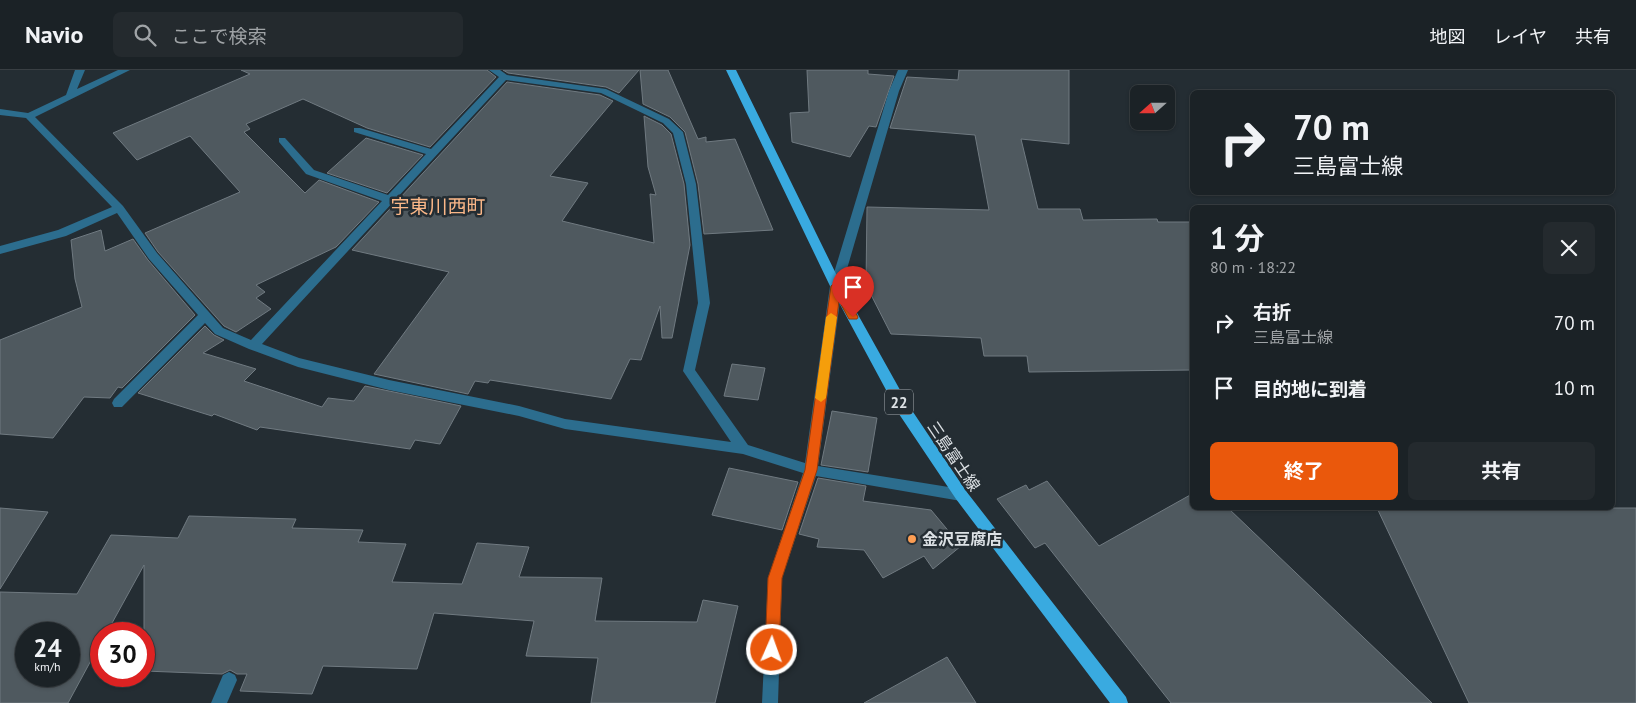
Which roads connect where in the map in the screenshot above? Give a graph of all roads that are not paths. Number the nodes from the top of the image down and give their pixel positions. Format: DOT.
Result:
graph roads {
  1 [pos="80,70"];
  2 [pos="125,70"];
  3 [pos="494,70"];
  4 [pos="731,70"];
  5 [pos="903,70"];
  6 [pos="504,77"];
  7 [pos="70,96"];
  8 [pos="0,112"];
  9 [pos="24,115"];
  10 [pos="0,119"];
  11 [pos="357,130"];
  12 [pos="282,140"];
  13 [pos="434,153"];
  14 [pos="391,200"];
  15 [pos="119,208"];
  16 [pos="0,250"];
  17 [pos="836,286"];
  18 [pos="206,316"];
  19 [pos="253,346"];
  20 [pos="118,403"];
  21 [pos="743,450"];
  22 [pos="811,470"];
  23 [pos="961,495"];
  24 [pos="229,680"];
  25 [pos="219,703"];
  26 [pos="770,703"];
  27 [pos="1120,703"];
  1 -- 7 [label="street"];
  2 -- 7 [label="street"];
  3 -- 6 [label="street"];
  4 -- 17 [label="main road, 三島富士線 / 22"];
  5 -- 17 [label="street"];
  6 -- 13 [label="street"];
  6 -- 21 [label="street"];
  7 -- 9 [label="street"];
  8 -- 9 [label="street"];
  9 -- 10 [label="street"];
  9 -- 15 [label="street"];
  11 -- 13 [label="street"];
  12 -- 14 [label="street"];
  13 -- 14 [label="street"];
  14 -- 19 [label="street"];
  15 -- 16 [label="street"];
  15 -- 18 [label="street"];
  17 -- 22 [label="street"];
  17 -- 23 [label="main road, 三島富士線 / 22"];
  18 -- 19 [label="street"];
  18 -- 20 [label="street"];
  19 -- 21 [label="street"];
  21 -- 22 [label="street"];
  22 -- 23 [label="street"];
  22 -- 26 [label="street"];
  23 -- 27 [label="main road, 三島富士線 / 22"];
  24 -- 25 [label="street"];
}
